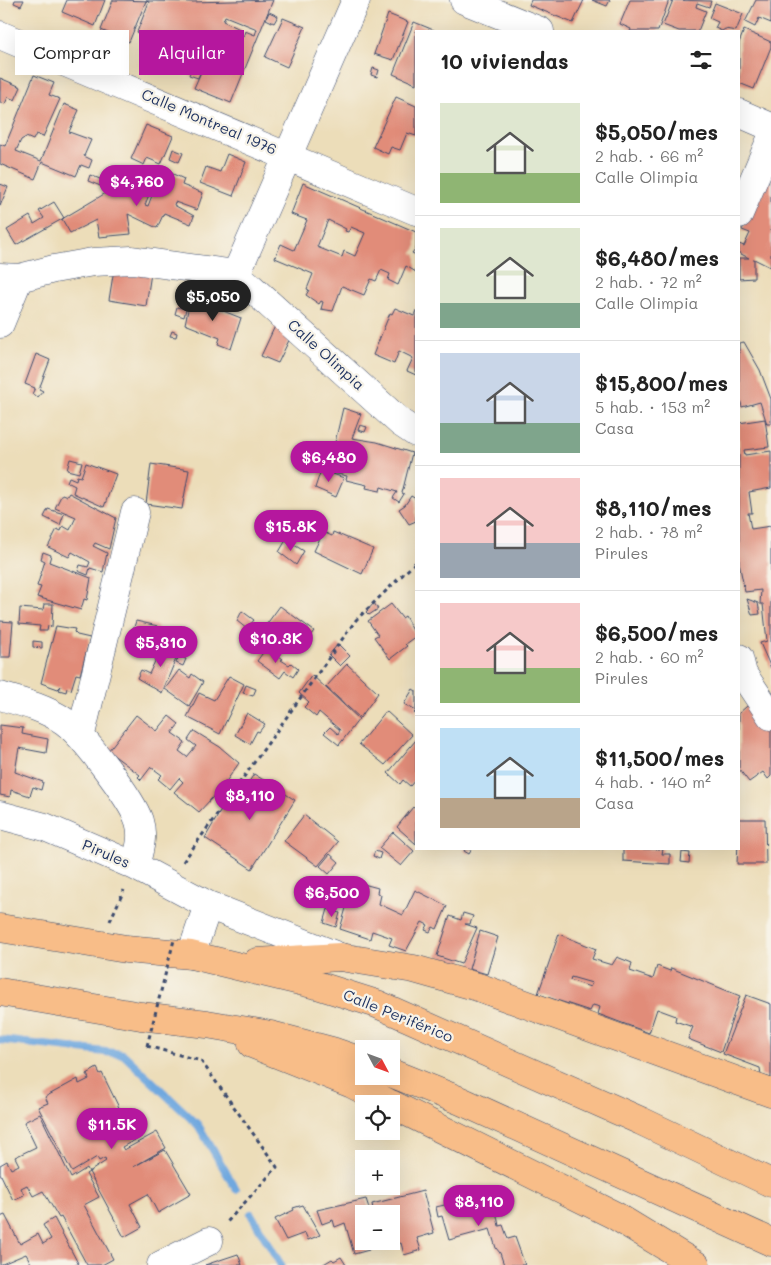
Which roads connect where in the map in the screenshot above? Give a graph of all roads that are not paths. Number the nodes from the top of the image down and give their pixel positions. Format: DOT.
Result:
graph roads {
  1 [pos="356,0"];
  2 [pos="464,0"];
  3 [pos="538,30"];
  4 [pos="0,35"];
  5 [pos="740,113"];
  6 [pos="771,127"];
  7 [pos="771,139"];
  8 [pos="290,156"];
  9 [pos="415,211"];
  10 [pos="740,212"];
  11 [pos="236,274"];
  12 [pos="10,278"];
  13 [pos="0,324"];
  14 [pos="415,432"];
  15 [pos="135,512"];
  16 [pos="740,668"];
  17 [pos="0,696"];
  18 [pos="771,716"];
  19 [pos="81,734"];
  20 [pos="0,815"];
  21 [pos="135,866"];
  22 [pos="208,904"];
  23 [pos="0,928"];
  24 [pos="183,947"];
  25 [pos="340,957"];
  26 [pos="230,964"];
  27 [pos="0,992"];
  28 [pos="207,1024"];
  29 [pos="355,1059"];
  30 [pos="400,1076"];
  31 [pos="771,1093"];
  32 [pos="373,1095"];
  33 [pos="400,1109"];
  34 [pos="771,1183"];
  35 [pos="209,1241"];
  36 [pos="771,1242"];
  37 [pos="161,1265"];
  38 [pos="696,1265"];
  1 -- 8 [label="street"];
  2 -- 3 [label="street"];
  4 -- 8 [label="street, Calle Montreal 1976"];
  5 -- 6 [label="street"];
  7 -- 10 [label="street"];
  8 -- 9 [label="street, Calle Montreal 1976"];
  8 -- 11 [label="street"];
  11 -- 12 [label="street"];
  11 -- 14 [label="street, Calle Olimpia"];
  12 -- 13 [label="street"];
  15 -- 19 [label="street"];
  16 -- 18 [label="street"];
  17 -- 19 [label="street"];
  19 -- 21 [label="street"];
  20 -- 21 [label="street, Pirules"];
  21 -- 22 [label="street, Pirules"];
  22 -- 24 [label="street"];
  22 -- 25 [label="street, Pirules"];
  23 -- 24 [label="highway, Calle Periférico"];
  24 -- 26 [label="highway, Calle Periférico"];
  25 -- 26 [label="highway"];
  25 -- 31 [label="highway"];
  26 -- 34 [label="highway, Calle Periférico"];
  27 -- 28 [label="highway"];
  28 -- 29 [label="highway"];
  28 -- 32 [label="highway"];
  30 -- 36 [label="highway"];
  33 -- 38 [label="highway"];
  35 -- 37 [label="street"];
}
